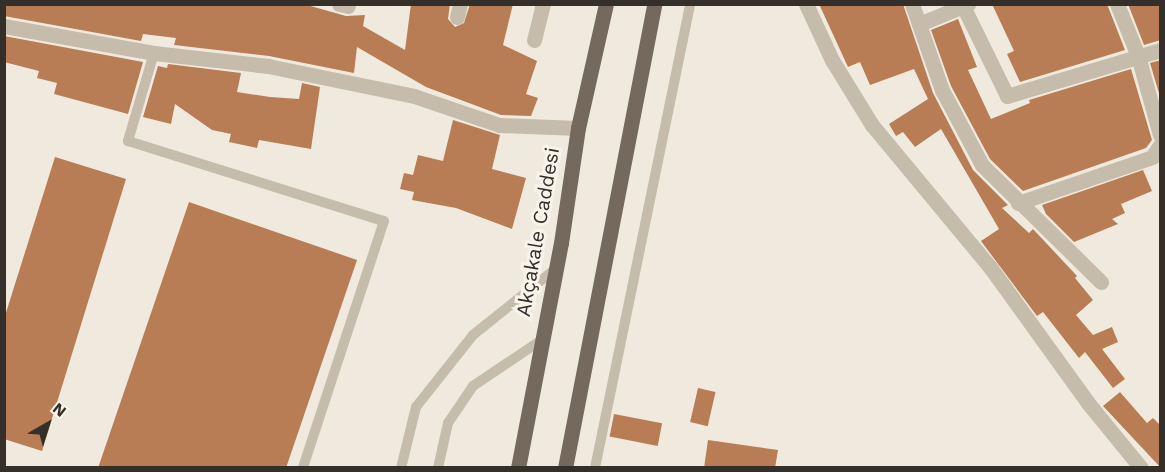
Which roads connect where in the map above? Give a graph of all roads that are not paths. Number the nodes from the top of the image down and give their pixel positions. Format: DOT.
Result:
graph roads {
  1 [pos="543,4"];
  2 [pos="606,4"];
  3 [pos="654,4"];
  4 [pos="690,4"];
  5 [pos="806,4"];
  6 [pos="912,4"];
  7 [pos="1117,4"];
  8 [pos="966,5"];
  9 [pos="919,24"];
  10 [pos="4,26"];
  11 [pos="534,40"];
  12 [pos="1161,50"];
  13 [pos="154,53"];
  14 [pos="1138,56"];
  15 [pos="578,128"];
  16 [pos="1161,135"];
  17 [pos="1161,145"];
  18 [pos="1018,203"];
  19 [pos="553,271"];
  20 [pos="1101,282"];
  21 [pos="540,341"];
  22 [pos="303,468"];
  23 [pos="400,468"];
  24 [pos="438,468"];
  25 [pos="518,468"];
  26 [pos="565,468"];
  27 [pos="595,468"];
  28 [pos="1141,468"];
  1 -- 11 [label="street"];
  2 -- 15 [label="main road, Akçakale Caddesi"];
  3 -- 26 [label="main road"];
  4 -- 27 [label="lane"];
  5 -- 28 [label="street"];
  6 -- 9 [label="street"];
  7 -- 14 [label="street"];
  8 -- 9 [label="street"];
  8 -- 14 [label="street"];
  9 -- 18 [label="street"];
  10 -- 13 [label="street"];
  12 -- 14 [label="street"];
  13 -- 15 [label="street"];
  13 -- 22 [label="lane"];
  14 -- 16 [label="street"];
  15 -- 19 [label="main road, Akçakale Caddesi"];
  17 -- 18 [label="street"];
  18 -- 20 [label="street"];
  19 -- 21 [label="main road, Akçakale Caddesi"];
  19 -- 23 [label="lane"];
  21 -- 24 [label="lane"];
  21 -- 25 [label="main road, Akçakale Caddesi"];
}
